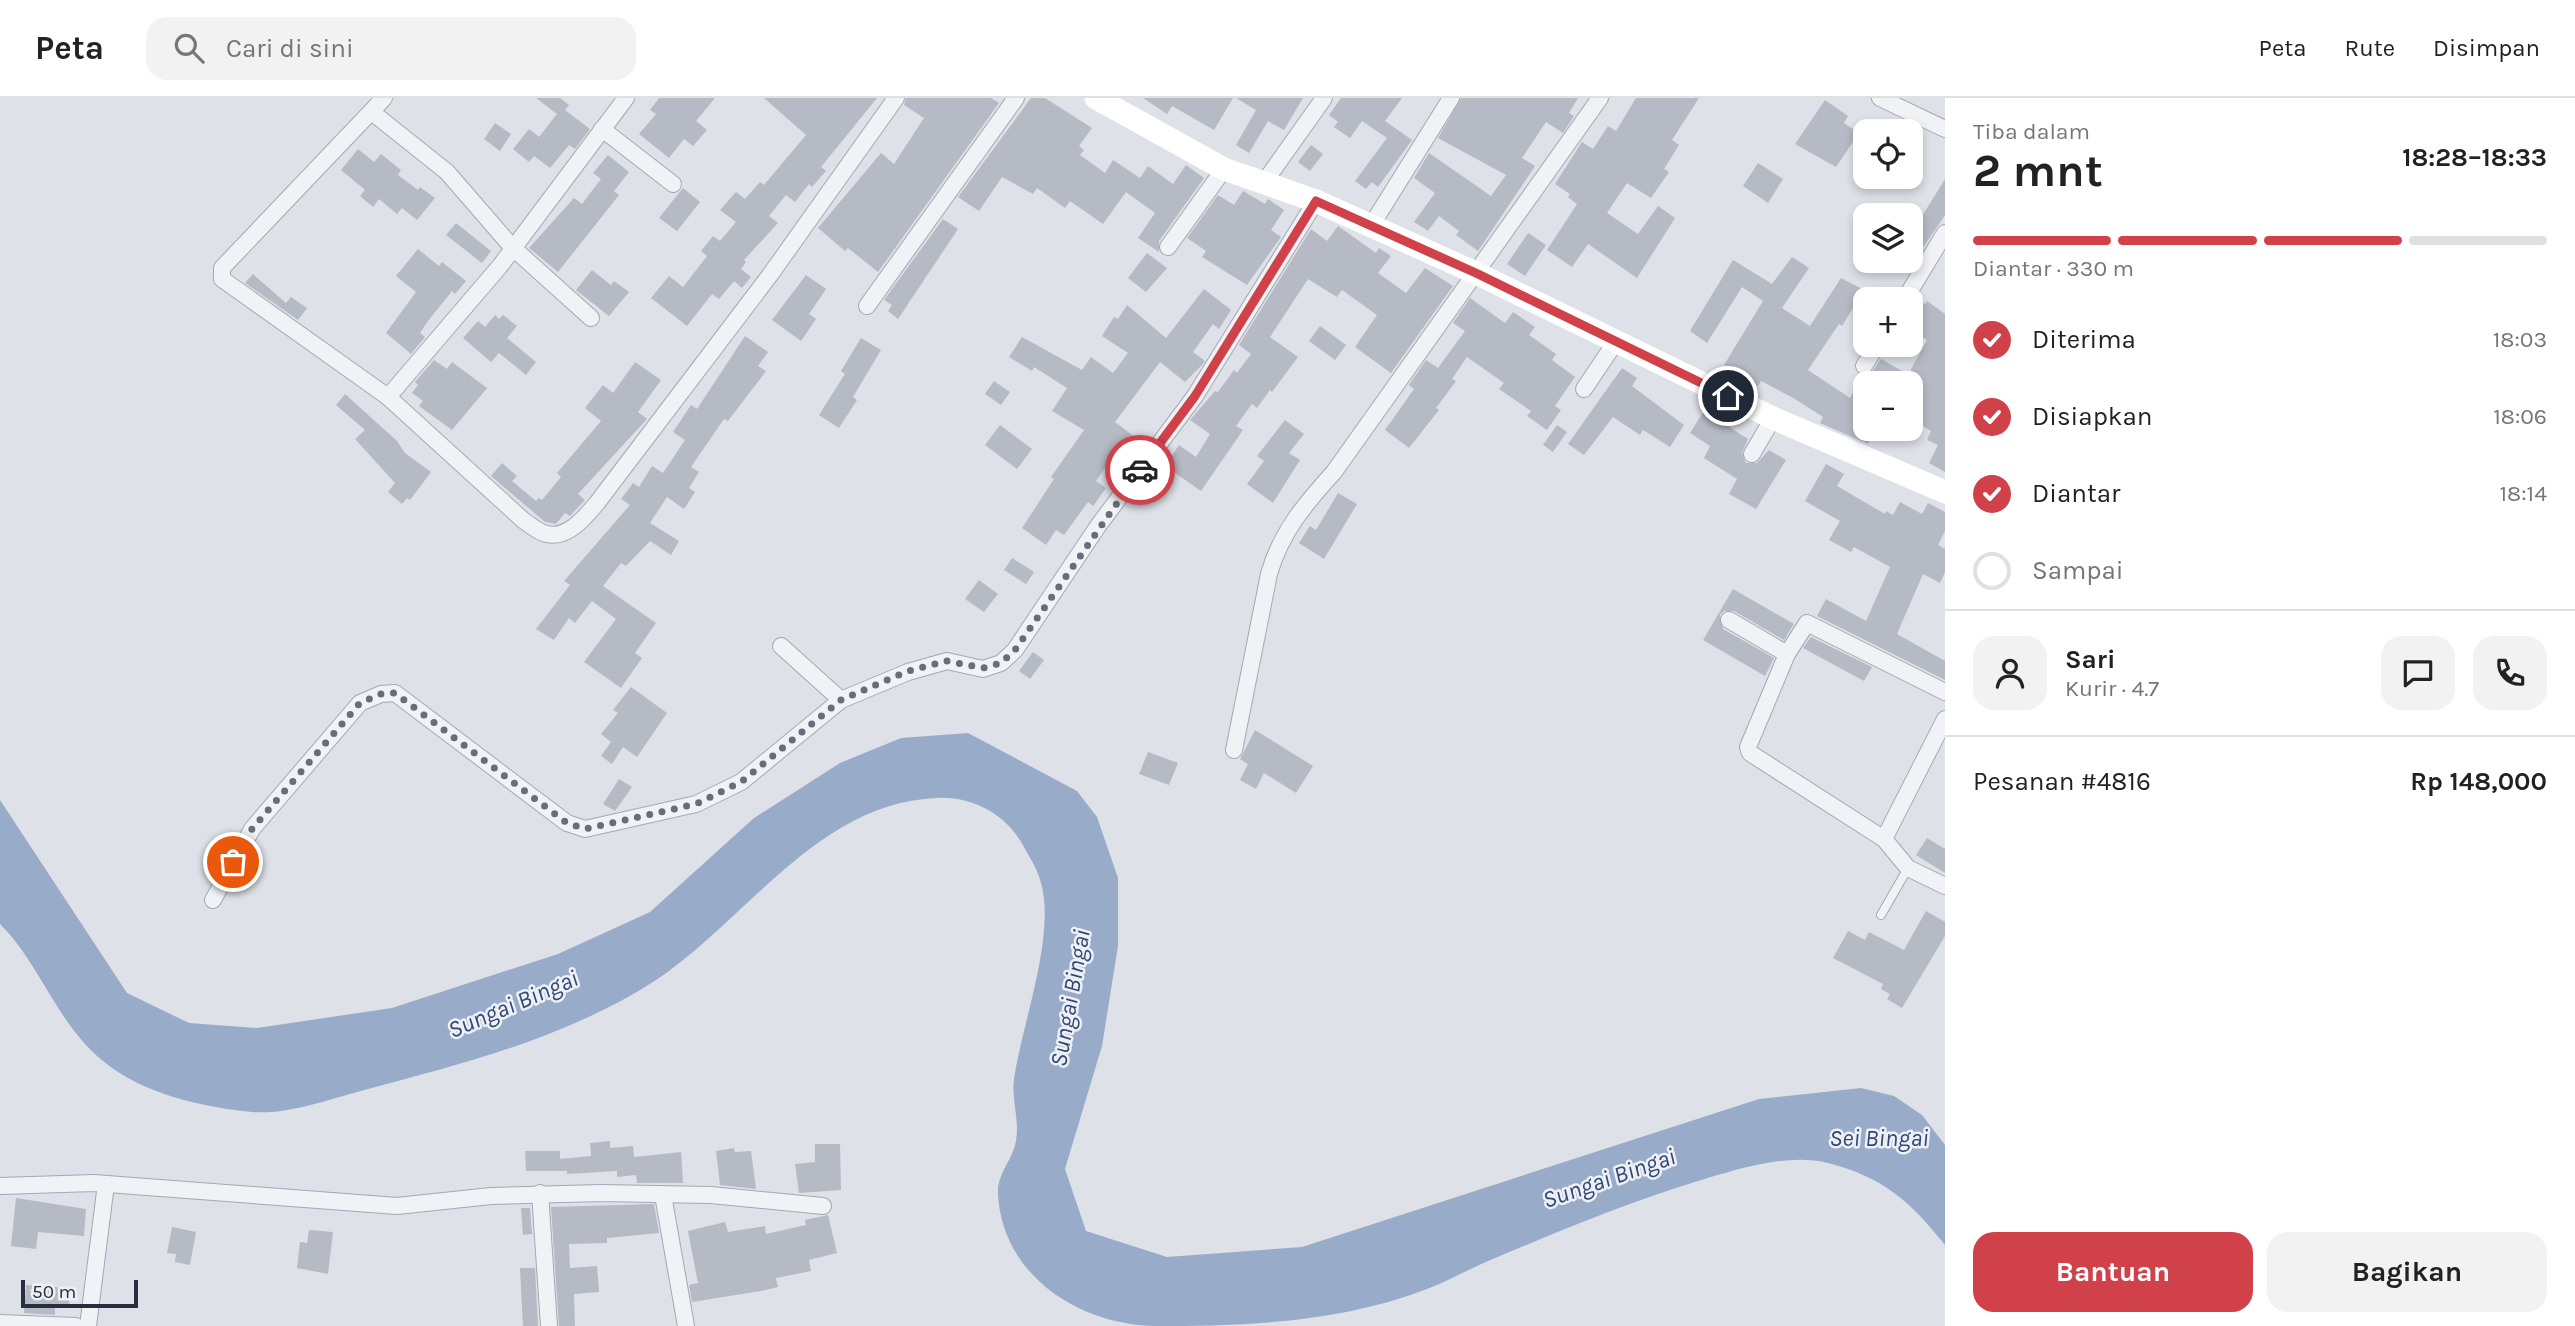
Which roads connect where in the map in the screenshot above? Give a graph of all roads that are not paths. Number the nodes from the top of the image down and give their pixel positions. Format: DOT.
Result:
graph roads {
  1 [pos="384,98"];
  2 [pos="626,98"];
  3 [pos="896,98"];
  4 [pos="1016,98"];
  5 [pos="1324,98"];
  6 [pos="1451,98"];
  7 [pos="1600,98"];
  8 [pos="1880,98"];
  9 [pos="1107,100"];
  10 [pos="373,113"];
  11 [pos="1945,129"];
  12 [pos="601,130"];
  13 [pos="1224,169"];
  14 [pos="673,184"];
  15 [pos="1263,184"];
  16 [pos="1316,201"];
  17 [pos="1371,226"];
  18 [pos="1945,233"];
  19 [pos="512,247"];
  20 [pos="1168,247"];
  21 [pos="1478,274"];
  22 [pos="1912,287"];
  23 [pos="867,306"];
  24 [pos="591,318"];
  25 [pos="1617,340"];
  26 [pos="1870,357"];
  27 [pos="1864,366"];
  28 [pos="1584,389"];
  29 [pos="388,397"];
  30 [pos="1773,418"];
  31 [pos="1752,454"];
  32 [pos="1945,492"];
  33 [pos="1729,620"];
  34 [pos="780,646"];
  35 [pos="1787,654"];
  36 [pos="1945,692"];
  37 [pos="841,700"];
  38 [pos="1945,719"];
  39 [pos="1234,750"];
  40 [pos="1884,839"];
  41 [pos="1908,868"];
  42 [pos="1945,886"];
  43 [pos="213,900"];
  44 [pos="1881,915"];
  45 [pos="106,1184"];
  46 [pos="0,1186"];
  47 [pos="540,1193"];
  48 [pos="663,1195"];
  49 [pos="823,1206"];
  50 [pos="0,1323"];
  51 [pos="76,1326"];
  52 [pos="88,1326"];
  53 [pos="549,1326"];
  54 [pos="686,1326"];
  1 -- 10 [label="street"];
  2 -- 12 [label="street"];
  3 -- 29 [label="street"];
  4 -- 23 [label="street"];
  5 -- 15 [label="street"];
  6 -- 17 [label="street"];
  7 -- 21 [label="street"];
  8 -- 11 [label="street"];
  9 -- 13 [label="street"];
  10 -- 19 [label="street"];
  10 -- 29 [label="street"];
  12 -- 14 [label="street"];
  12 -- 19 [label="street"];
  13 -- 15 [label="street"];
  13 -- 20 [label="street"];
  15 -- 16 [label="street"];
  16 -- 17 [label="street"];
  16 -- 37 [label="street"];
  17 -- 21 [label="street"];
  18 -- 22 [label="street"];
  19 -- 24 [label="street"];
  19 -- 29 [label="street"];
  21 -- 25 [label="street"];
  21 -- 39 [label="street"];
  25 -- 28 [label="street"];
  25 -- 30 [label="street"];
  26 -- 27 [label="street"];
  30 -- 31 [label="street"];
  30 -- 32 [label="street"];
  33 -- 35 [label="street"];
  34 -- 37 [label="street"];
  35 -- 36 [label="street"];
  35 -- 40 [label="street"];
  37 -- 43 [label="street"];
  38 -- 40 [label="street"];
  40 -- 41 [label="street"];
  41 -- 42 [label="street"];
  41 -- 44 [label="lane"];
  45 -- 46 [label="street"];
  45 -- 47 [label="street"];
  45 -- 52 [label="street"];
  47 -- 48 [label="street"];
  47 -- 53 [label="street"];
  48 -- 49 [label="street"];
  48 -- 54 [label="street"];
  50 -- 51 [label="street"];
}
